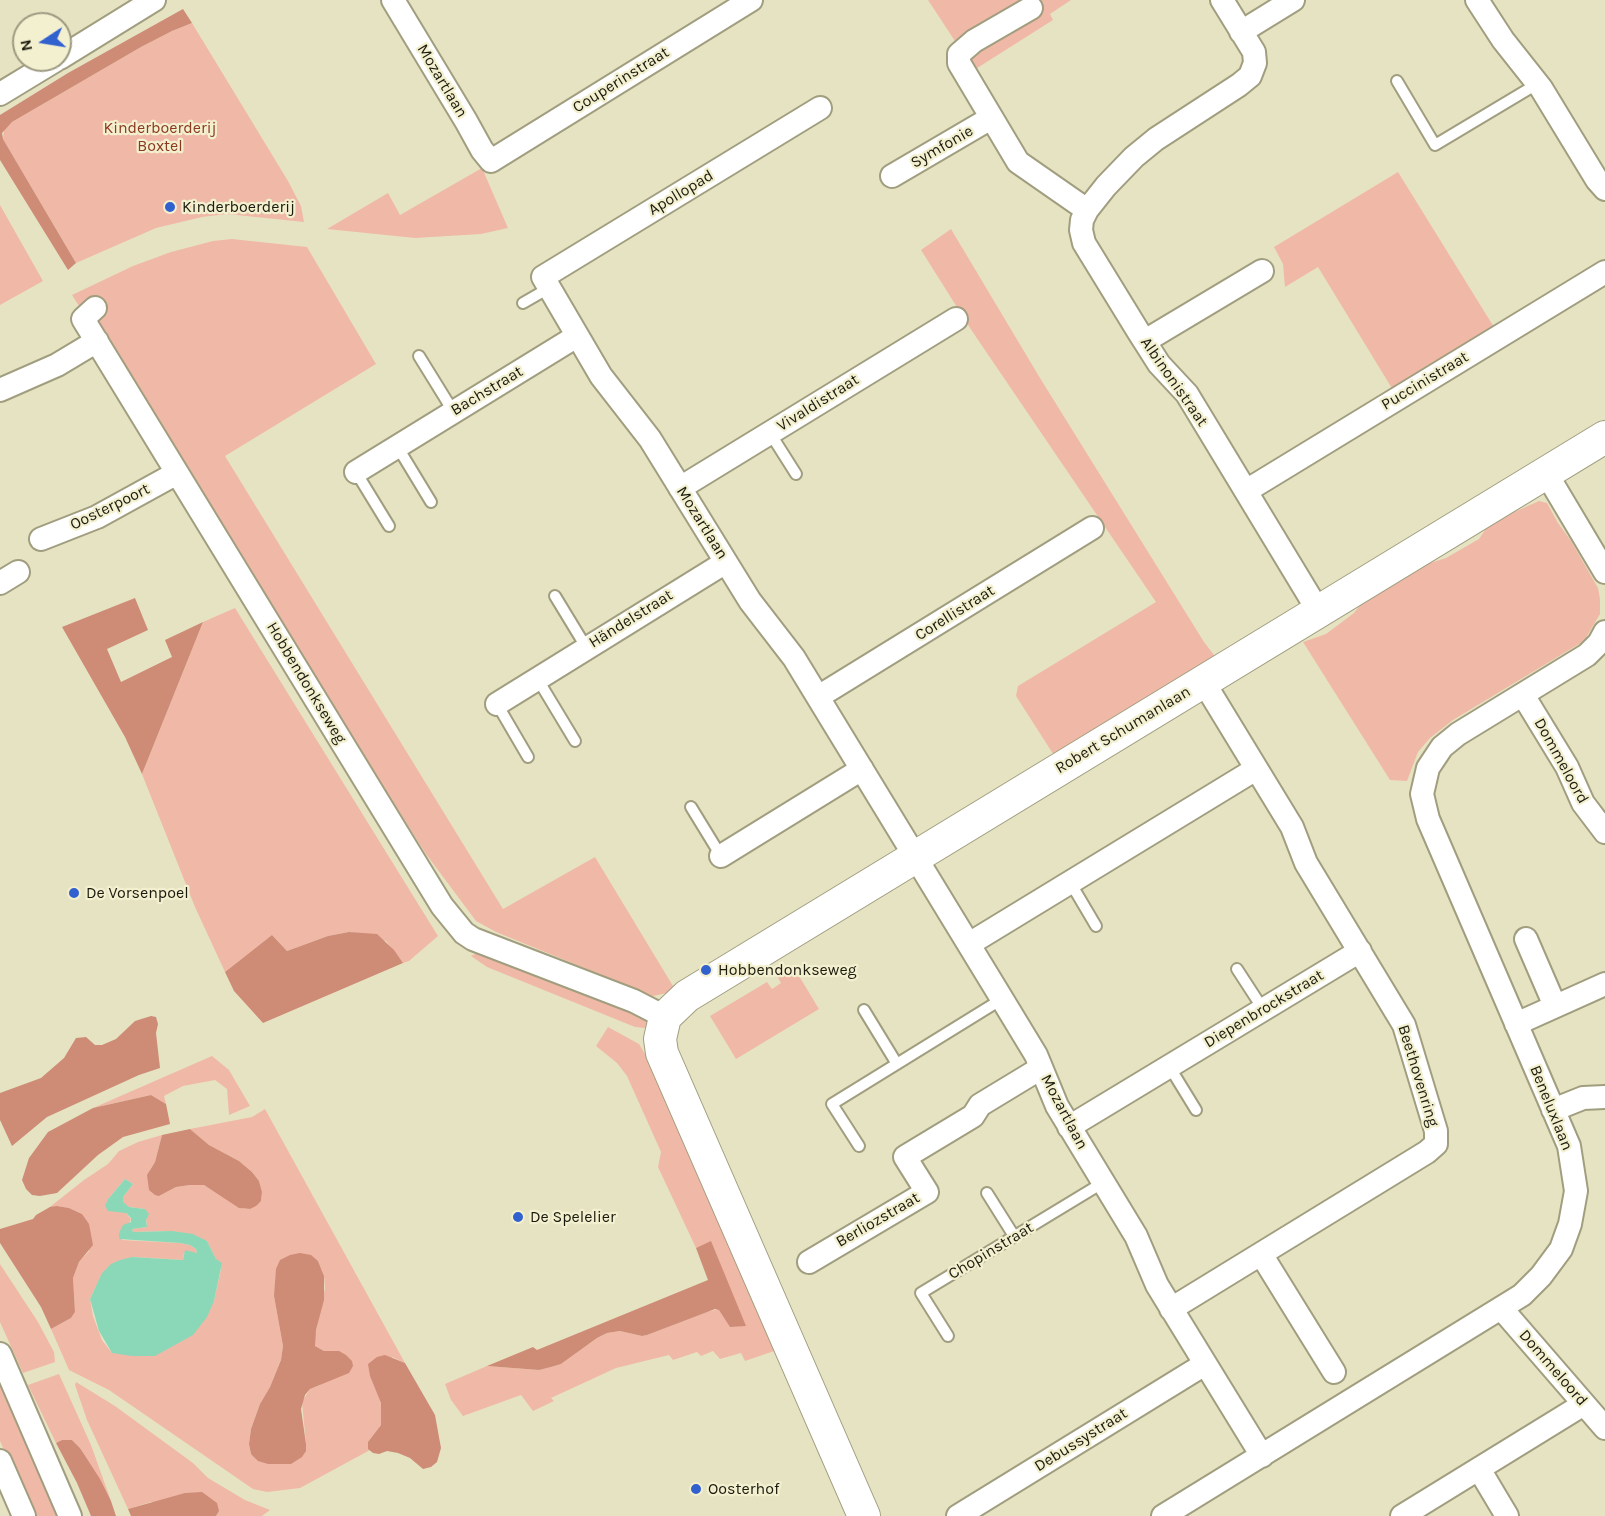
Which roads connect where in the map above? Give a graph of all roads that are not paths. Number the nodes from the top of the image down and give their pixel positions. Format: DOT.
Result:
graph roads {
  1 [pos="154,0"];
  2 [pos="393,0"];
  3 [pos="751,0"];
  4 [pos="1222,0"];
  5 [pos="1293,0"];
  6 [pos="1477,0"];
  7 [pos="1031,8"];
  8 [pos="1241,32"];
  9 [pos="72,51"];
  10 [pos="36,72"];
  11 [pos="1397,81"];
  12 [pos="1537,84"];
  13 [pos="0,94"];
  14 [pos="820,108"];
  15 [pos="992,118"];
  16 [pos="491,161"];
  17 [pos="892,176"];
  18 [pos="1605,189"];
  19 [pos="1088,210"];
  20 [pos="1262,271"];
  21 [pos="1605,272"];
  22 [pos="546,282"];
  23 [pos="522,303"];
  24 [pos="95,308"];
  25 [pos="956,319"];
  26 [pos="577,336"];
  27 [pos="97,341"];
  28 [pos="1145,341"];
  29 [pos="419,356"];
  30 [pos="0,390"];
  31 [pos="453,411"];
  32 [pos="770,433"];
  33 [pos="1605,437"];
  34 [pos="397,446"];
  35 [pos="177,472"];
  36 [pos="356,472"];
  37 [pos="1546,473"];
  38 [pos="796,474"];
  39 [pos="681,488"];
  40 [pos="1246,491"];
  41 [pos="431,502"];
  42 [pos="389,526"];
  43 [pos="1092,528"];
  44 [pos="40,539"];
  45 [pos="726,562"];
  46 [pos="1605,572"];
  47 [pos="555,596"];
  48 [pos="1319,612"];
  49 [pos="1605,632"];
  50 [pos="586,647"];
  51 [pos="537,678"];
  52 [pos="1203,681"];
  53 [pos="1524,695"];
  54 [pos="818,697"];
  55 [pos="497,704"];
  56 [pos="575,741"];
  57 [pos="528,757"];
  58 [pos="1256,768"];
  59 [pos="862,769"];
  60 [pos="691,807"];
  61 [pos="1603,828"];
  62 [pos="721,856"];
  63 [pos="915,858"];
  64 [pos="1070,882"];
  65 [pos="1096,926"];
  66 [pos="1526,939"];
  67 [pos="969,944"];
  68 [pos="1360,951"];
  69 [pos="1238,969"];
  70 [pos="1605,984"];
  71 [pos="1002,999"];
  72 [pos="1555,1006"];
  73 [pos="1263,1009"];
  74 [pos="864,1010"];
  75 [pos="1516,1024"];
  76 [pos="663,1028"];
  77 [pos="897,1064"];
  78 [pos="1169,1066"];
  79 [pos="1041,1068"];
  80 [pos="1605,1097"];
  81 [pos="1196,1110"];
  82 [pos="1553,1110"];
  83 [pos="1069,1127"];
  84 [pos="859,1146"];
  85 [pos="1104,1182"];
  86 [pos="987,1193"];
  87 [pos="1014,1236"];
  88 [pos="1261,1254"];
  89 [pos="809,1262"];
  90 [pos="1501,1308"];
  91 [pos="1171,1309"];
  92 [pos="948,1336"];
  93 [pos="0,1354"];
  94 [pos="1205,1364"];
  95 [pos="1334,1372"];
  96 [pos="1584,1404"];
  97 [pos="1605,1428"];
  98 [pos="1262,1456"];
  99 [pos="0,1461"];
  100 [pos="1479,1469"];
  101 [pos="24,1516"];
  102 [pos="70,1516"];
  103 [pos="864,1516"];
  104 [pos="958,1516"];
  105 [pos="1163,1516"];
  106 [pos="1402,1516"];
  107 [pos="1507,1516"];
  1 -- 9 [label="street"];
  2 -- 16 [label="street, Mozartlaan"];
  3 -- 16 [label="street, Couperinstraat"];
  4 -- 8 [label="street, Albinonistraat"];
  5 -- 8 [label="street"];
  6 -- 12 [label="street"];
  7 -- 15 [label="street"];
  8 -- 19 [label="street, Albinonistraat"];
  10 -- 13 [label="street"];
  11 -- 12 [label="lane"];
  12 -- 18 [label="street"];
  14 -- 22 [label="street, Apollopad"];
  15 -- 17 [label="street, Symfonie"];
  15 -- 19 [label="street"];
  19 -- 28 [label="street, Albinonistraat"];
  20 -- 28 [label="street"];
  21 -- 40 [label="street, Puccinistraat"];
  22 -- 23 [label="lane"];
  22 -- 26 [label="street, Mozartlaan"];
  24 -- 27 [label="street, Hobbendonkseweg"];
  25 -- 32 [label="street, Vivaldistraat"];
  26 -- 31 [label="street, Bachstraat"];
  26 -- 39 [label="street, Mozartlaan"];
  27 -- 30 [label="street"];
  27 -- 35 [label="street, Hobbendonkseweg"];
  28 -- 40 [label="street, Albinonistraat"];
  29 -- 31 [label="lane"];
  31 -- 34 [label="street, Bachstraat"];
  32 -- 38 [label="lane"];
  32 -- 39 [label="street, Vivaldistraat"];
  33 -- 37 [label="street, Robert Schumanlaan"];
  34 -- 36 [label="street, Bachstraat"];
  34 -- 41 [label="lane"];
  35 -- 44 [label="street, Oosterpoort"];
  35 -- 76 [label="street, Hobbendonkseweg"];
  36 -- 42 [label="lane, Bachstraat"];
  37 -- 46 [label="street"];
  37 -- 48 [label="street, Robert Schumanlaan"];
  39 -- 45 [label="street, Mozartlaan"];
  40 -- 48 [label="street, Albinonistraat"];
  43 -- 54 [label="street, Corellistraat"];
  45 -- 50 [label="street, Händelstraat"];
  45 -- 54 [label="street, Mozartlaan"];
  47 -- 50 [label="lane"];
  48 -- 52 [label="street, Robert Schumanlaan"];
  49 -- 53 [label="street, Beneluxlaan"];
  50 -- 51 [label="street, Händelstraat"];
  51 -- 55 [label="street, Händelstraat"];
  51 -- 56 [label="lane"];
  52 -- 58 [label="street, Beethovenring"];
  52 -- 63 [label="street, Robert Schumanlaan"];
  53 -- 61 [label="street, Dommeloord"];
  53 -- 75 [label="street, Beneluxlaan"];
  54 -- 59 [label="street, Mozartlaan"];
  55 -- 57 [label="lane, Händelstraat"];
  58 -- 64 [label="street"];
  58 -- 68 [label="street, Beethovenring"];
  59 -- 62 [label="street"];
  59 -- 63 [label="street, Mozartlaan"];
  60 -- 62 [label="lane"];
  63 -- 67 [label="street, Mozartlaan"];
  63 -- 76 [label="street, Robert Schumanlaan"];
  64 -- 65 [label="lane"];
  64 -- 67 [label="street"];
  66 -- 72 [label="street"];
  67 -- 71 [label="street, Mozartlaan"];
  68 -- 73 [label="street, Diepenbrockstraat"];
  68 -- 88 [label="street, Beethovenring"];
  69 -- 73 [label="lane"];
  70 -- 72 [label="street"];
  71 -- 77 [label="lane"];
  71 -- 79 [label="street, Mozartlaan"];
  72 -- 75 [label="street"];
  73 -- 78 [label="street, Diepenbrockstraat"];
  74 -- 77 [label="lane"];
  75 -- 82 [label="street, Beneluxlaan"];
  76 -- 103 [label="street"];
  77 -- 84 [label="lane"];
  78 -- 81 [label="lane"];
  78 -- 83 [label="street, Diepenbrockstraat"];
  79 -- 83 [label="street, Mozartlaan"];
  79 -- 89 [label="street, Berliozstraat"];
  80 -- 82 [label="street"];
  82 -- 90 [label="street, Beneluxlaan"];
  83 -- 85 [label="street, Mozartlaan"];
  85 -- 87 [label="lane, Chopinstraat"];
  85 -- 91 [label="street, Mozartlaan"];
  86 -- 87 [label="lane"];
  87 -- 92 [label="lane, Chopinstraat"];
  88 -- 91 [label="street, Beethovenring"];
  88 -- 95 [label="street"];
  90 -- 96 [label="street, Dommeloord"];
  90 -- 98 [label="street, Beneluxlaan"];
  91 -- 94 [label="street, Mozartlaan"];
  93 -- 102 [label="street"];
  94 -- 98 [label="street, Mozartlaan"];
  94 -- 104 [label="street, Debussystraat"];
  96 -- 97 [label="street, Dommeloord"];
  96 -- 100 [label="street"];
  98 -- 105 [label="street, Beneluxlaan"];
  99 -- 101 [label="street"];
  100 -- 106 [label="street"];
  100 -- 107 [label="street"];
}
